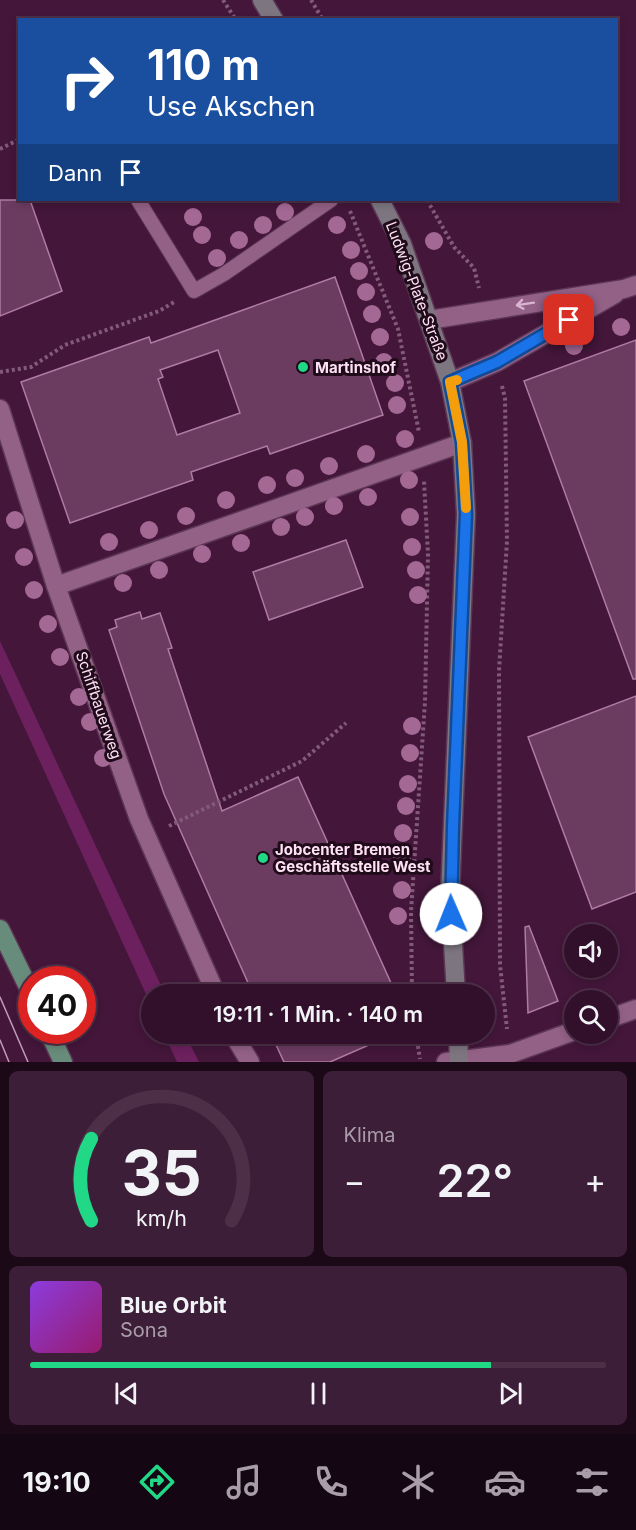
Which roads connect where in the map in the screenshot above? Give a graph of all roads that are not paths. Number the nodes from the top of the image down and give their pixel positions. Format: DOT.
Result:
graph roads {
  1 [pos="262,0"];
  2 [pos="273,18"];
  3 [pos="139,201"];
  4 [pos="330,201"];
  5 [pos="380,201"];
  6 [pos="630,287"];
  7 [pos="429,320"];
  8 [pos="450,382"];
  9 [pos="0,409"];
  10 [pos="462,442"];
  11 [pos="56,586"];
  12 [pos="0,929"];
  13 [pos="18,966"];
  14 [pos="212,984"];
  15 [pos="455,984"];
  16 [pos="636,1009"];
  17 [pos="618,1015"];
  18 [pos="564,1035"];
  19 [pos="55,1044"];
  20 [pos="239,1044"];
  21 [pos="457,1044"];
  22 [pos="63,1062"];
  23 [pos="250,1062"];
  24 [pos="456,1062"];
  1 -- 2 [label="street"];
  3 -- 4 [label="lane"];
  5 -- 7 [label="street, Ludwig-Plate-Straße"];
  6 -- 7 [label="street, one-way"];
  6 -- 8 [label="street"];
  7 -- 8 [label="street, Ludwig-Plate-Straße"];
  8 -- 10 [label="street, Ludwig-Plate-Straße"];
  9 -- 11 [label="street, Schiffbauerweg"];
  10 -- 11 [label="street"];
  10 -- 15 [label="street, Ludwig-Plate-Straße"];
  11 -- 14 [label="street, Schiffbauerweg"];
  12 -- 13 [label="main road"];
  16 -- 17 [label="street"];
  18 -- 24 [label="street"];
  19 -- 22 [label="main road"];
  20 -- 23 [label="street"];
  21 -- 24 [label="street"];
}
